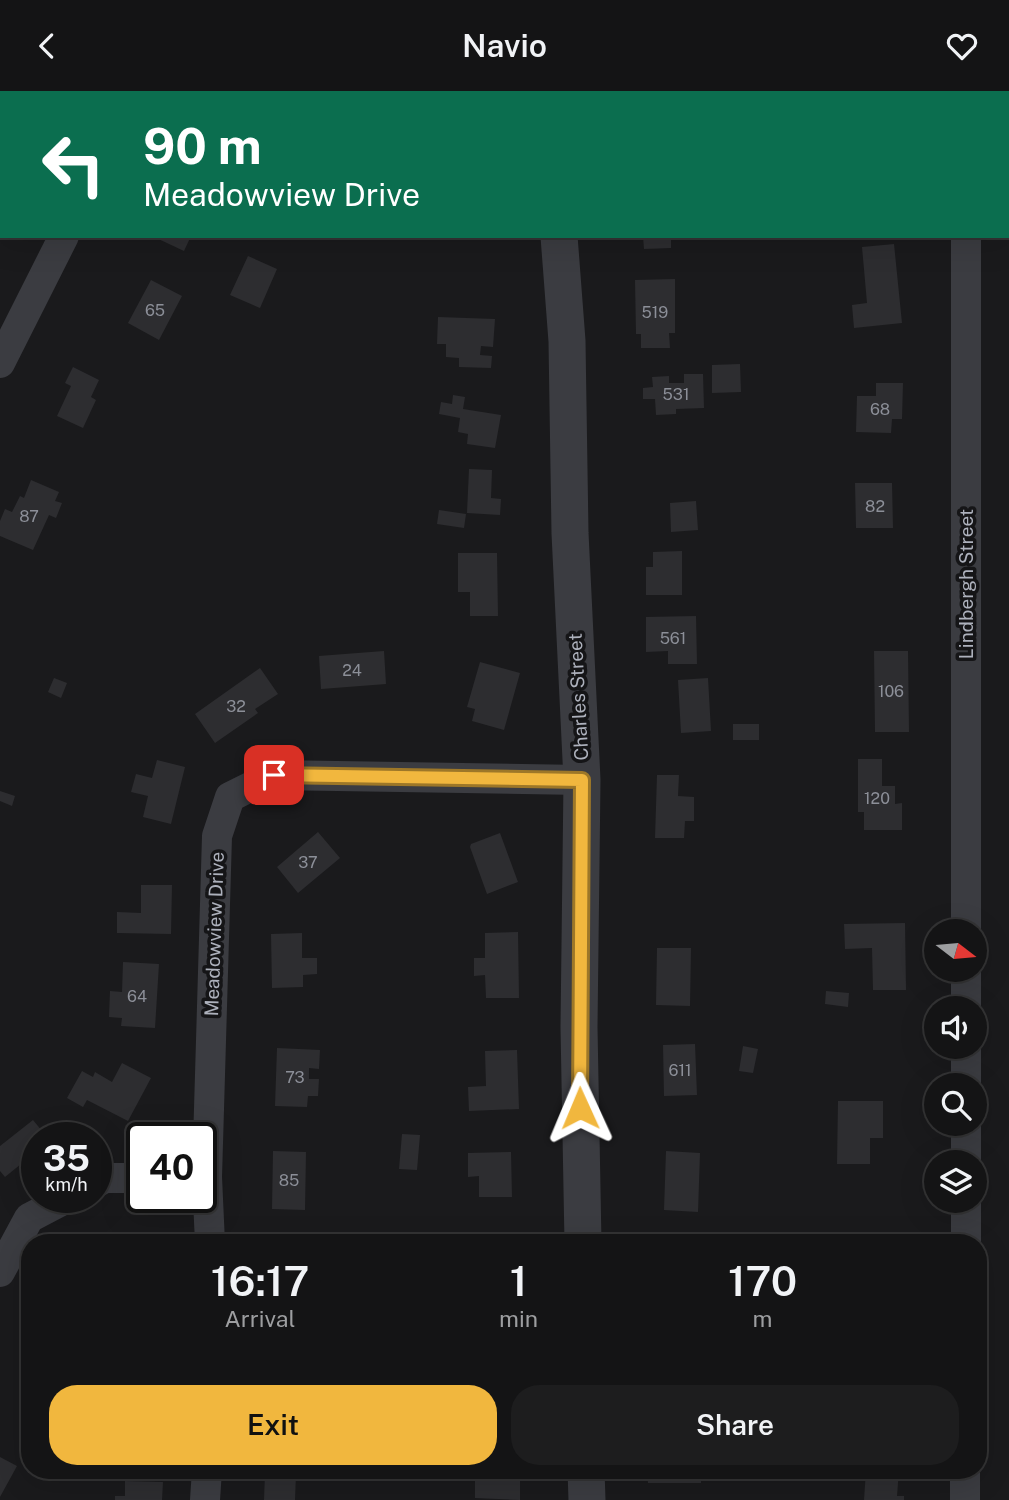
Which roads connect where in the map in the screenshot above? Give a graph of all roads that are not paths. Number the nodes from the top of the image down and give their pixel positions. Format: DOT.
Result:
graph roads {
  1 [pos="63,238"];
  2 [pos="559,238"];
  3 [pos="966,238"];
  4 [pos="0,363"];
  5 [pos="582,780"];
  6 [pos="966,919"];
  7 [pos="206,1122"];
  8 [pos="39,1213"];
  9 [pos="207,1213"];
  10 [pos="966,1213"];
  11 [pos="209,1234"];
  12 [pos="583,1234"];
  13 [pos="966,1234"];
  14 [pos="0,1272"];
  15 [pos="206,1479"];
  16 [pos="586,1479"];
  17 [pos="965,1479"];
  18 [pos="205,1500"];
  19 [pos="587,1500"];
  20 [pos="965,1500"];
  1 -- 4 [label="street"];
  2 -- 5 [label="street, Charles Street"];
  3 -- 6 [label="street, Lindbergh Street"];
  5 -- 7 [label="street, Meadowview Drive"];
  5 -- 12 [label="street, Charles Street"];
  8 -- 14 [label="street"];
  9 -- 11 [label="street, Meadowview Drive"];
  10 -- 13 [label="street"];
  15 -- 18 [label="street"];
  16 -- 19 [label="street"];
  17 -- 20 [label="street"];
}
